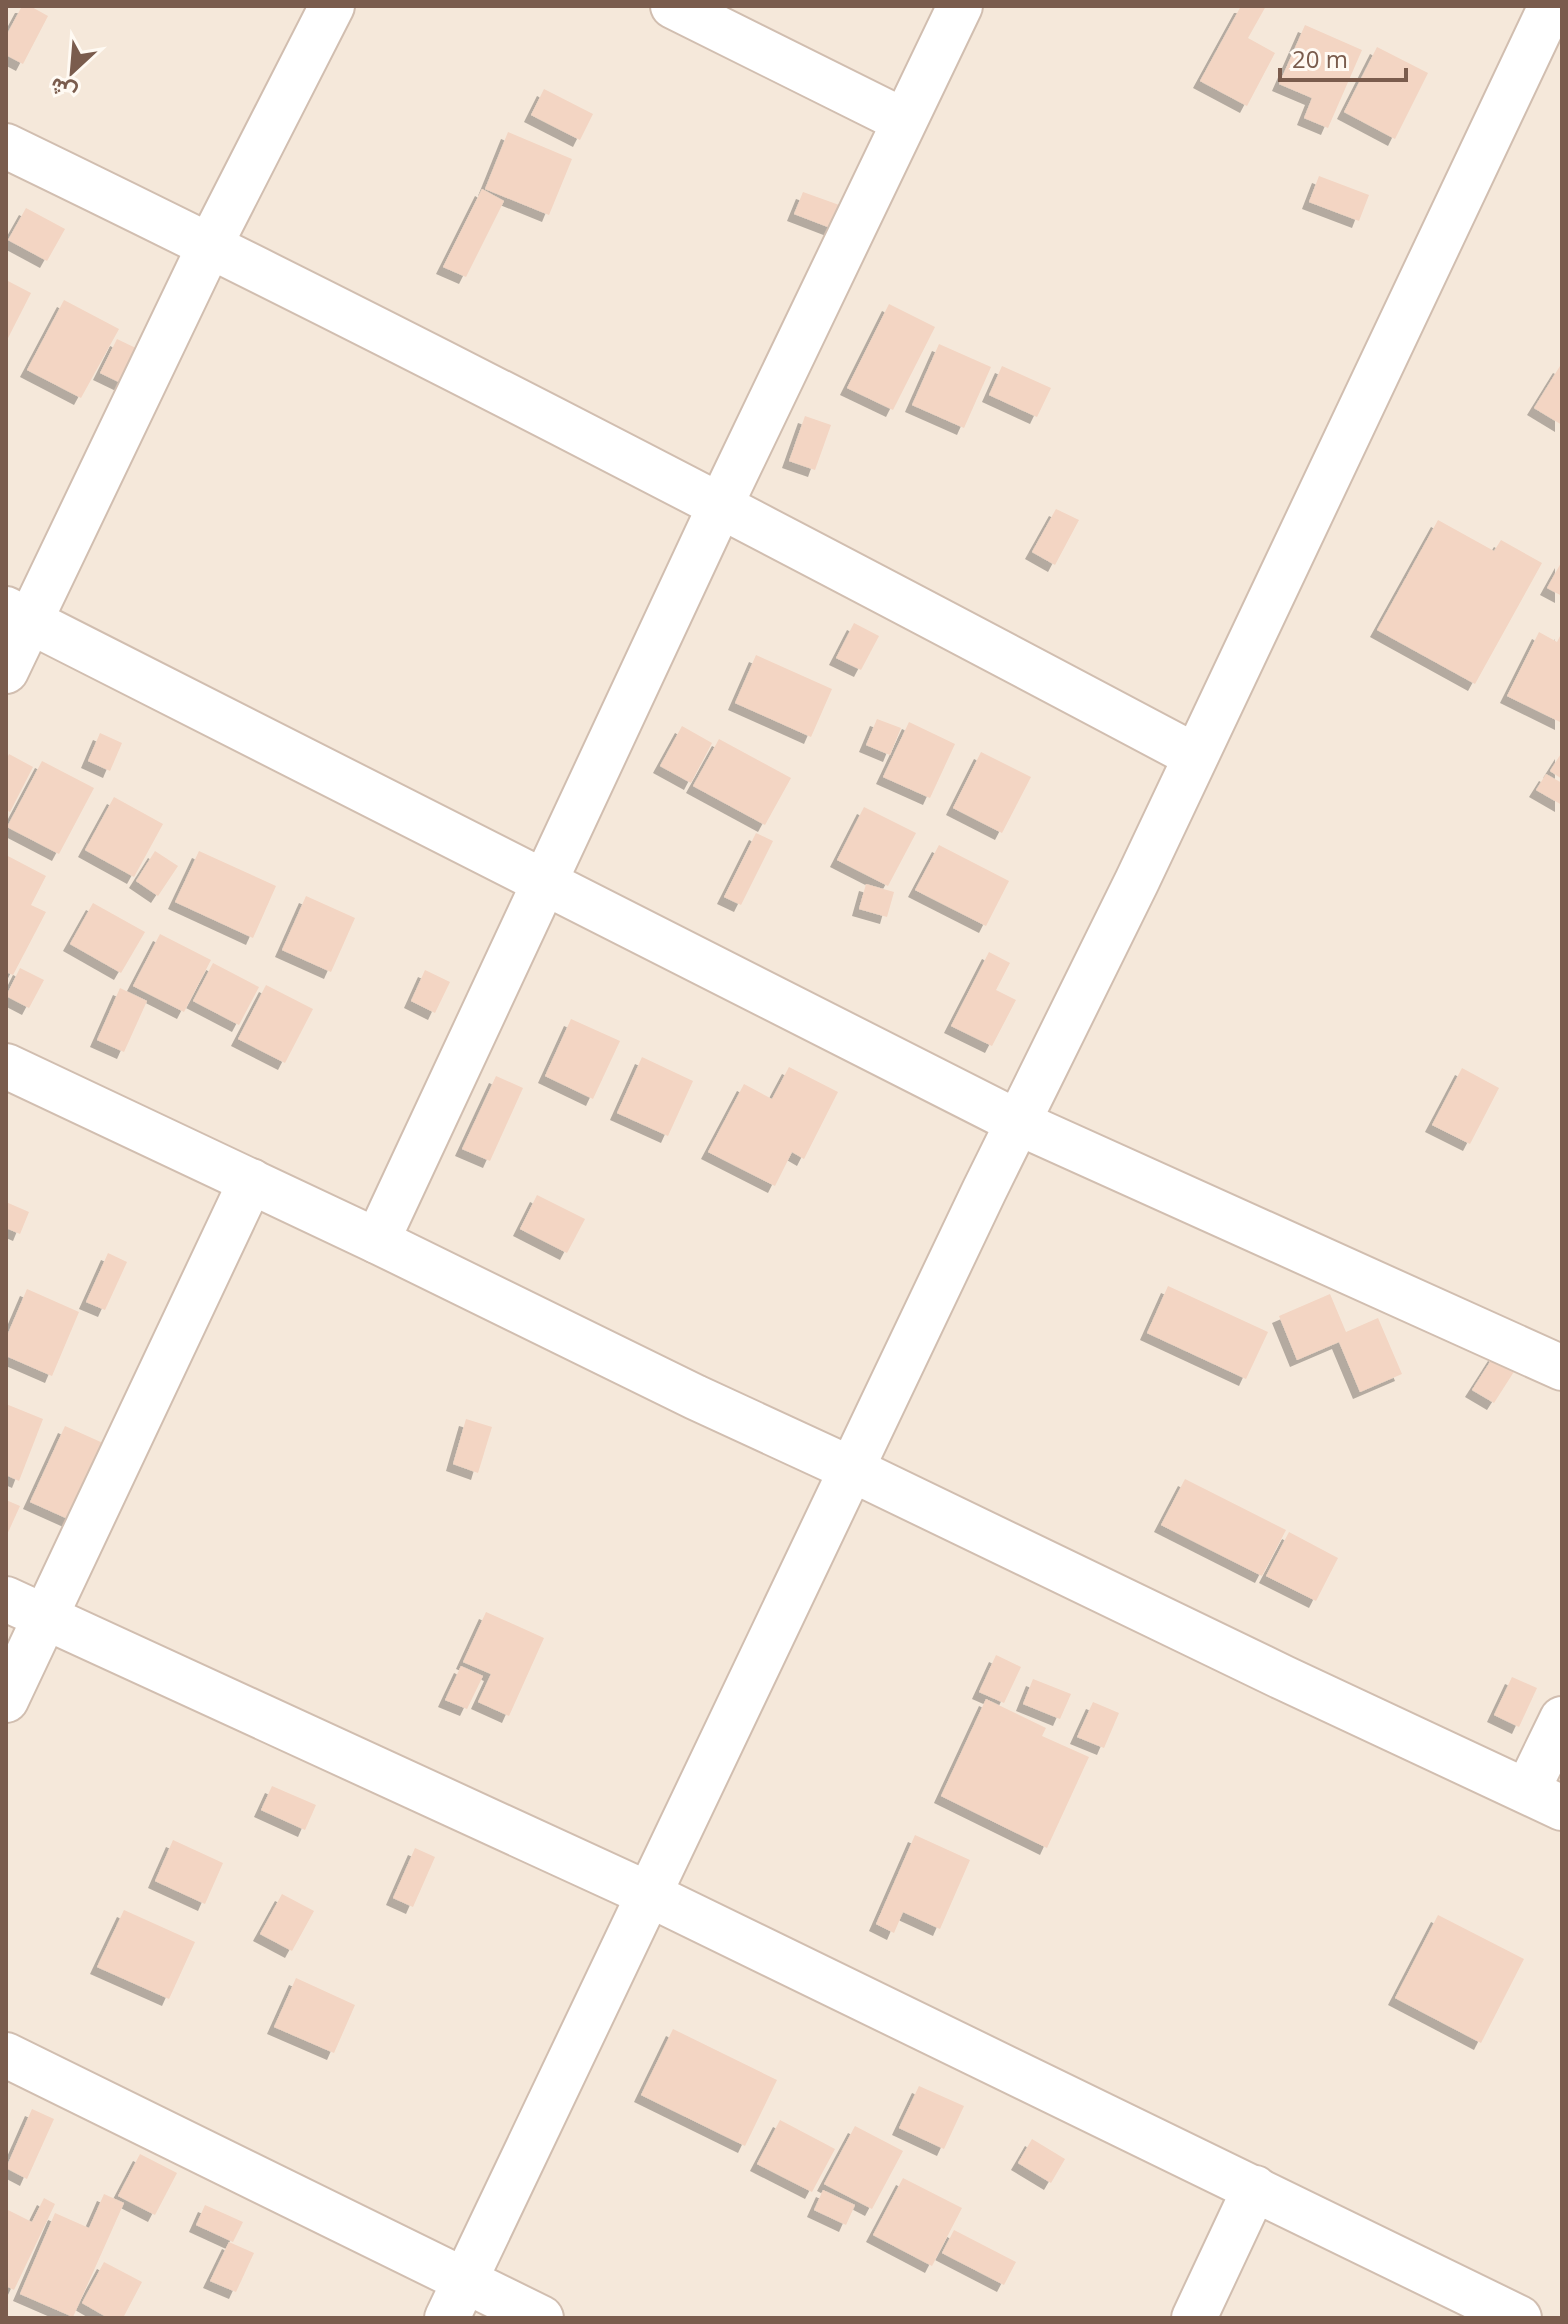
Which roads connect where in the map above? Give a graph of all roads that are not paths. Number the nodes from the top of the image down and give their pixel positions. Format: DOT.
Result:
graph roads {
  1 [pos="332,6"];
  2 [pos="673,6"];
  3 [pos="960,6"];
  4 [pos="1551,12"];
  5 [pos="904,121"];
  6 [pos="6,146"];
  7 [pos="210,245"];
  8 [pos="721,504"];
  9 [pos="18,615"];
  10 [pos="6,671"];
  11 [pos="1195,756"];
  12 [pos="545,881"];
  13 [pos="6,1066"];
  14 [pos="1017,1122"];
  15 [pos="251,1181"];
  16 [pos="377,1241"];
  17 [pos="1562,1368"];
  18 [pos="851,1469"];
  19 [pos="6,1599"];
  20 [pos="47,1618"];
  21 [pos="6,1700"];
  22 [pos="1562,1719"];
  23 [pos="1544,1799"];
  24 [pos="648,1894"];
  25 [pos="6,2055"];
  26 [pos="1255,2188"];
  27 [pos="456,2299"];
  28 [pos="541,2318"];
  29 [pos="1194,2318"];
  30 [pos="1519,2318"];
  1 -- 7 [label="street"];
  2 -- 5 [label="street"];
  3 -- 5 [label="street"];
  4 -- 11 [label="street"];
  5 -- 8 [label="street"];
  6 -- 7 [label="street"];
  7 -- 8 [label="street"];
  7 -- 9 [label="street"];
  8 -- 11 [label="street"];
  8 -- 12 [label="street"];
  9 -- 10 [label="street"];
  9 -- 12 [label="street"];
  11 -- 14 [label="street"];
  12 -- 14 [label="street"];
  12 -- 16 [label="street"];
  13 -- 15 [label="street"];
  14 -- 17 [label="street"];
  14 -- 18 [label="street"];
  15 -- 16 [label="street"];
  15 -- 20 [label="street"];
  16 -- 18 [label="street"];
  18 -- 23 [label="street"];
  18 -- 24 [label="street"];
  19 -- 20 [label="street"];
  20 -- 21 [label="street"];
  20 -- 24 [label="street"];
  22 -- 23 [label="street"];
  24 -- 26 [label="street"];
  24 -- 27 [label="street"];
  25 -- 27 [label="street"];
  26 -- 29 [label="street"];
  26 -- 30 [label="street"];
  27 -- 28 [label="street"];
}
